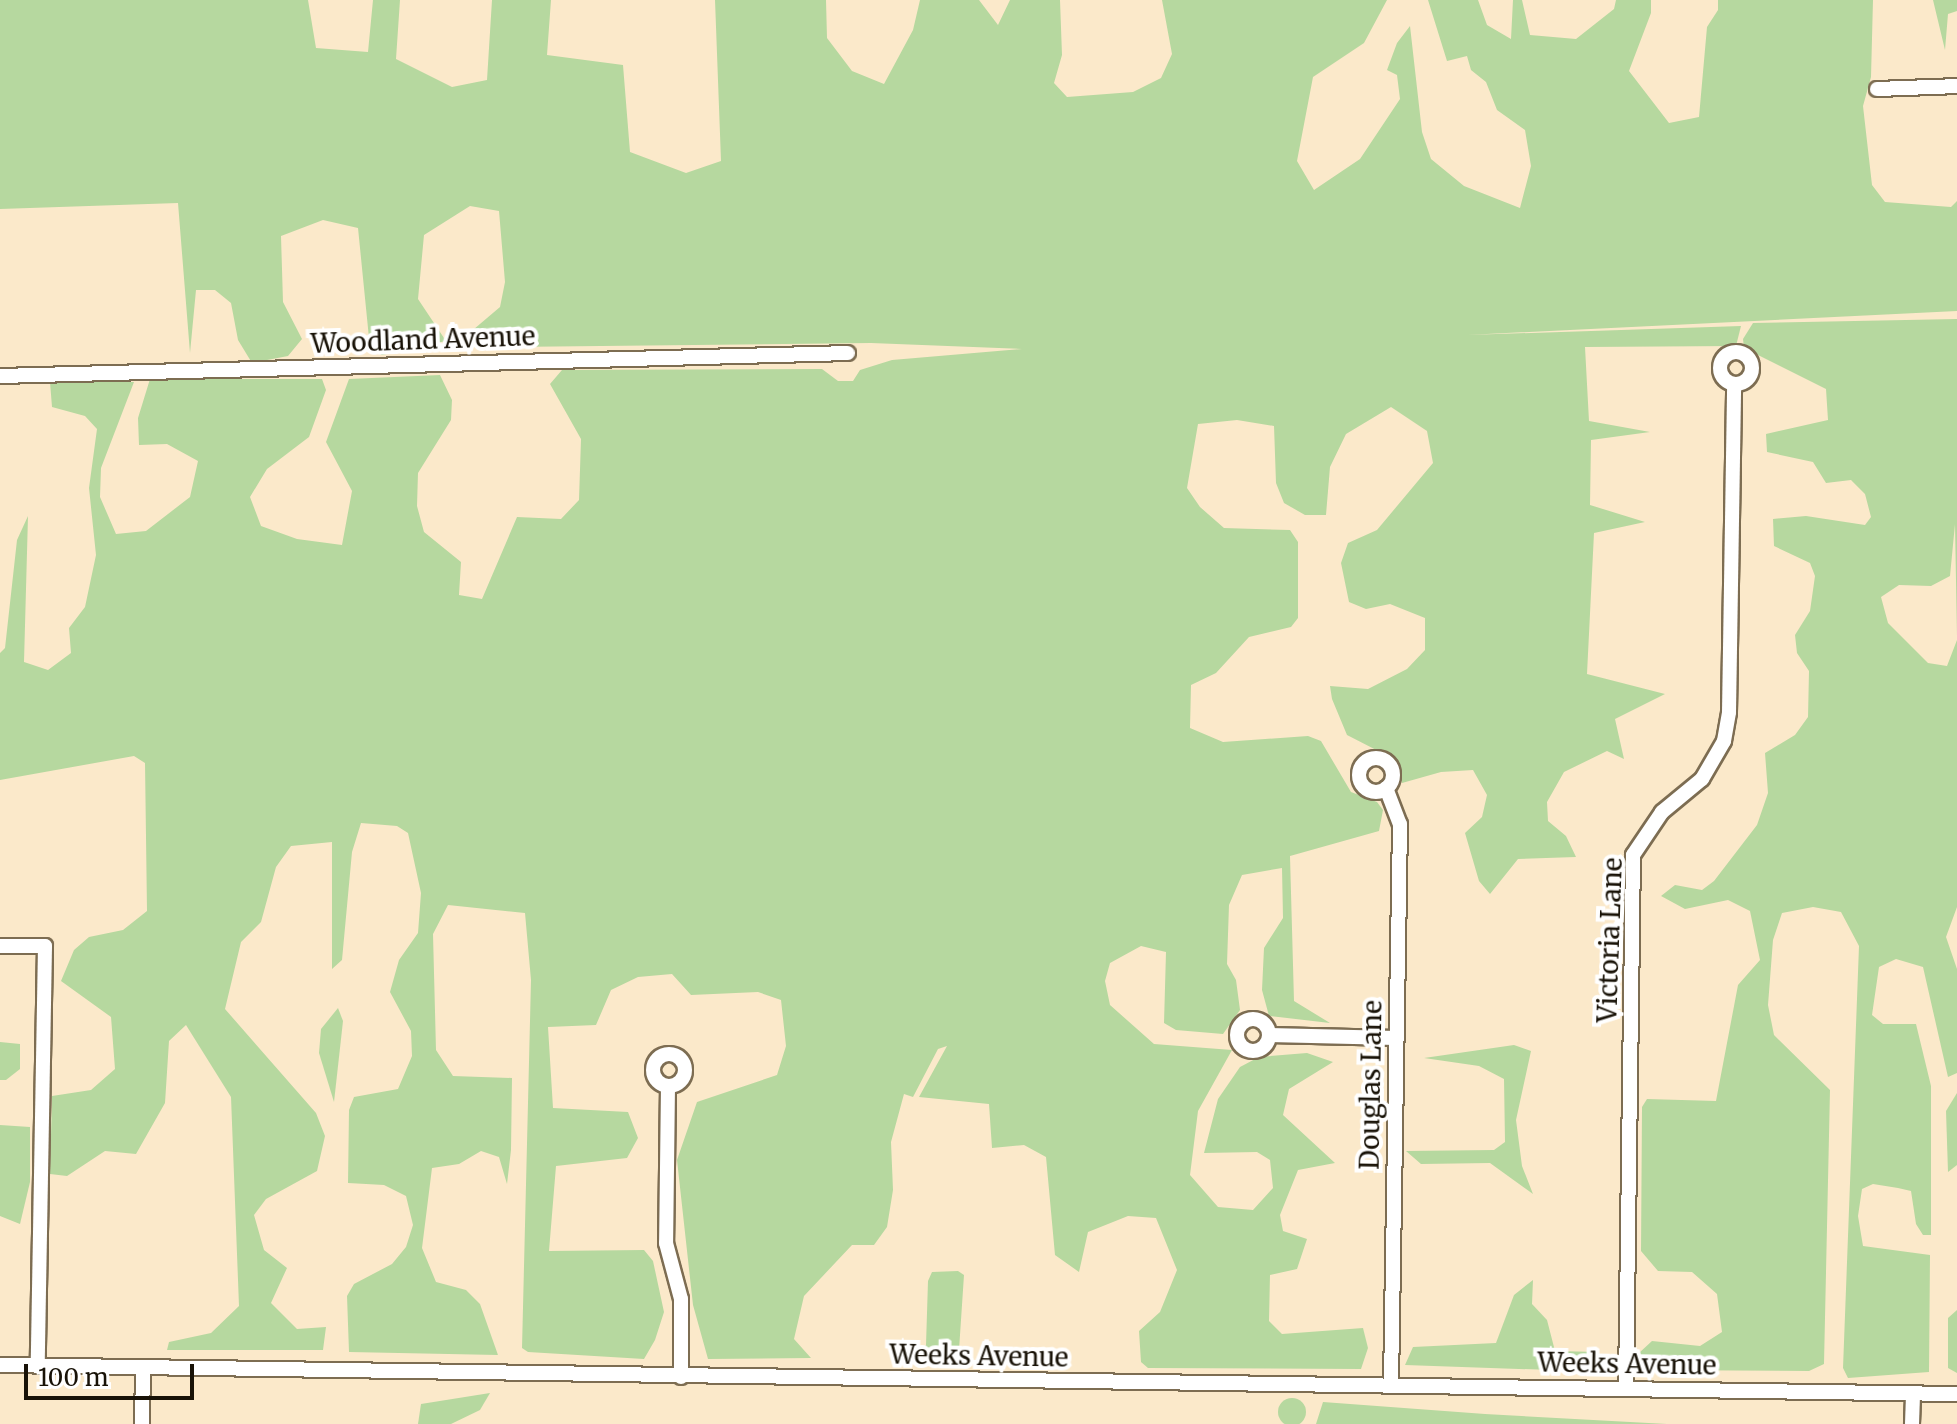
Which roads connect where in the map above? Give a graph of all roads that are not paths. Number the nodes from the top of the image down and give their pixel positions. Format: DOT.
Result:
graph roads {
  1 [pos="1957,86"];
  2 [pos="1877,89"];
  3 [pos="848,353"];
  4 [pos="0,376"];
  5 [pos="1734,384"];
  6 [pos="1386,788"];
  7 [pos="0,946"];
  8 [pos="1269,1035"];
  9 [pos="1396,1038"];
  10 [pos="668,1086"];
  11 [pos="0,1365"];
  12 [pos="38,1366"];
  13 [pos="143,1367"];
  14 [pos="681,1377"];
  15 [pos="1391,1386"];
  16 [pos="1626,1387"];
  17 [pos="1913,1394"];
  18 [pos="1957,1394"];
  19 [pos="142,1424"];
  20 [pos="1912,1424"];
  1 -- 2 [label="street"];
  3 -- 4 [label="street, Woodland Avenue"];
  5 -- 16 [label="street, Victoria Lane"];
  6 -- 9 [label="street, Douglas Lane"];
  7 -- 12 [label="street"];
  8 -- 9 [label="street"];
  9 -- 15 [label="street, Douglas Lane"];
  10 -- 14 [label="street"];
  11 -- 12 [label="street, Weeks Avenue"];
  12 -- 13 [label="street, Weeks Avenue"];
  13 -- 14 [label="street, Weeks Avenue"];
  13 -- 19 [label="street"];
  14 -- 15 [label="street, Weeks Avenue"];
  15 -- 16 [label="street, Weeks Avenue"];
  16 -- 17 [label="street, Weeks Avenue"];
  17 -- 18 [label="street, Weeks Avenue"];
  17 -- 20 [label="street"];
}
